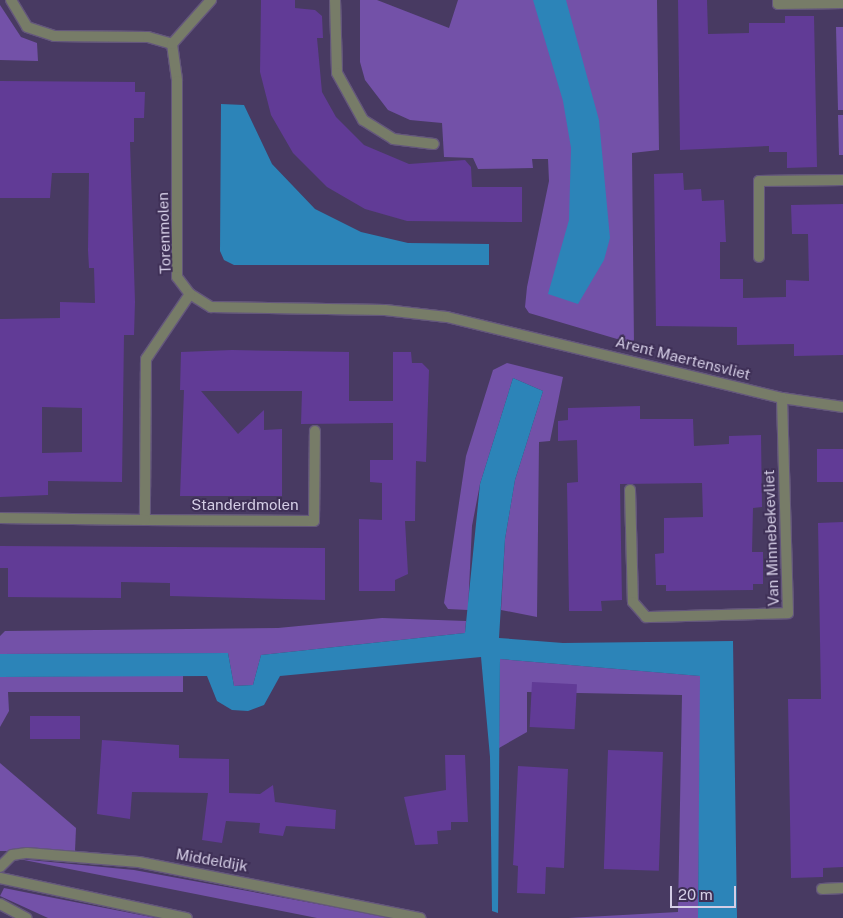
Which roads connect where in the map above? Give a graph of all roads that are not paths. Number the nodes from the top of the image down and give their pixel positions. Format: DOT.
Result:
graph roads {
  1 [pos="11,0"];
  2 [pos="211,0"];
  3 [pos="334,0"];
  4 [pos="778,0"];
  5 [pos="843,3"];
  6 [pos="172,44"];
  7 [pos="434,144"];
  8 [pos="843,180"];
  9 [pos="759,257"];
  10 [pos="190,294"];
  11 [pos="517,333"];
  12 [pos="782,398"];
  13 [pos="843,407"];
  14 [pos="315,431"];
  15 [pos="630,490"];
  16 [pos="0,518"];
  17 [pos="145,520"];
  18 [pos="0,867"];
  19 [pos="0,878"];
  20 [pos="843,888"];
  21 [pos="822,889"];
  22 [pos="0,904"];
  23 [pos="26,918"];
  24 [pos="187,918"];
  25 [pos="420,918"];
  1 -- 6 [label="street"];
  2 -- 6 [label="street"];
  3 -- 7 [label="street"];
  4 -- 5 [label="street"];
  6 -- 10 [label="street, Torenmolen"];
  8 -- 9 [label="street"];
  10 -- 11 [label="street, Torenmolen"];
  10 -- 17 [label="street"];
  11 -- 12 [label="street, Arent Maertensvliet"];
  12 -- 13 [label="street, Arent Maertensvliet"];
  12 -- 15 [label="street, Van Minnebekevliet"];
  14 -- 17 [label="street, Standerdmolen"];
  16 -- 17 [label="street, Standerdmolen"];
  18 -- 25 [label="street, Middeldijk"];
  19 -- 24 [label="street"];
  20 -- 21 [label="street"];
  22 -- 23 [label="street"];
}
